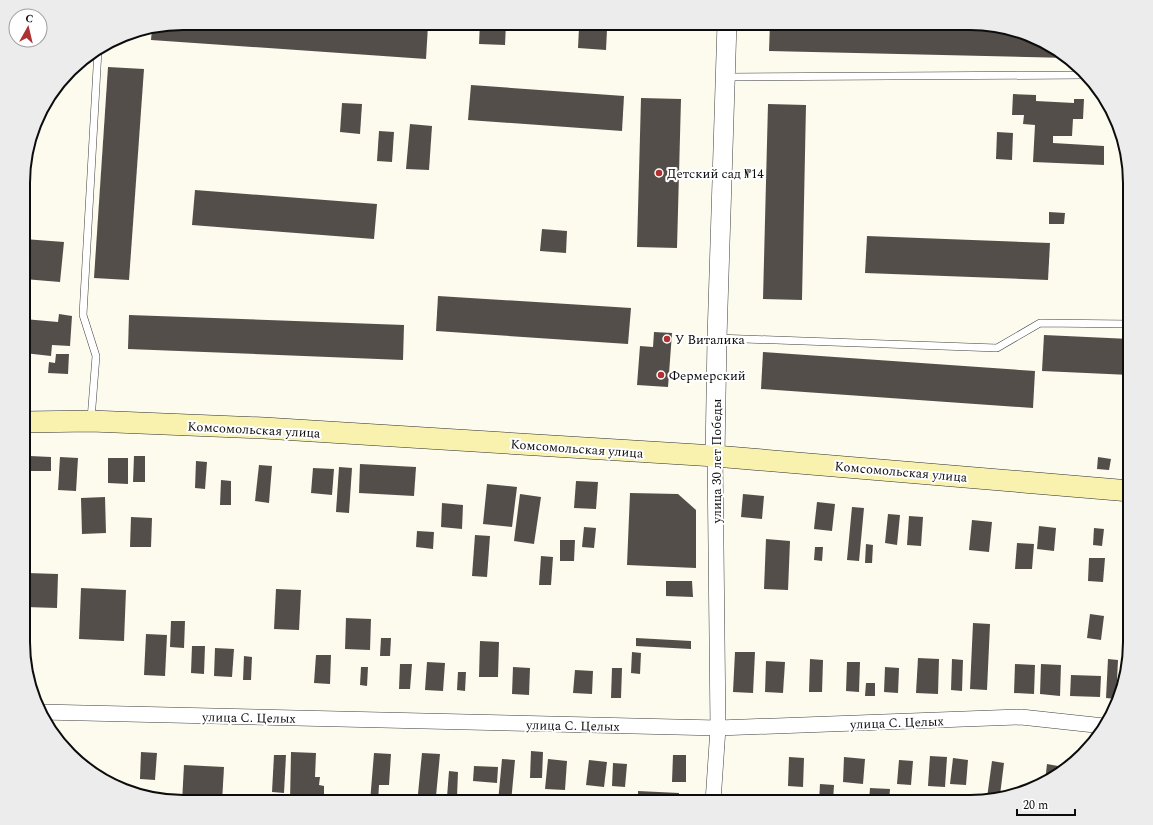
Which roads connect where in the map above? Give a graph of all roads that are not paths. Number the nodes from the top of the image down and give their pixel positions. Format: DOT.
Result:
graph roads {
  1 [pos="727,30"];
  2 [pos="98,56"];
  3 [pos="1078,75"];
  4 [pos="726,77"];
  5 [pos="1123,324"];
  6 [pos="717,338"];
  7 [pos="91,421"];
  8 [pos="30,422"];
  9 [pos="715,456"];
  10 [pos="1123,489"];
  11 [pos="47,712"];
  12 [pos="1098,725"];
  13 [pos="718,728"];
  14 [pos="713,795"];
  1 -- 4 [label="street, улица 30 лет Победы"];
  2 -- 7 [label="lane"];
  3 -- 4 [label="lane"];
  4 -- 6 [label="street, улица 30 лет Победы"];
  5 -- 6 [label="lane"];
  6 -- 9 [label="street, улица 30 лет Победы"];
  7 -- 8 [label="main road, Комсомольская улица"];
  7 -- 9 [label="main road, Комсомольская улица"];
  9 -- 10 [label="main road, Комсомольская улица"];
  9 -- 13 [label="street, улица 30 лет Победы"];
  11 -- 13 [label="street, улица С. Целых"];
  12 -- 13 [label="street, улица С. Целых"];
  13 -- 14 [label="street, улица 30 лет Победы"];
}
